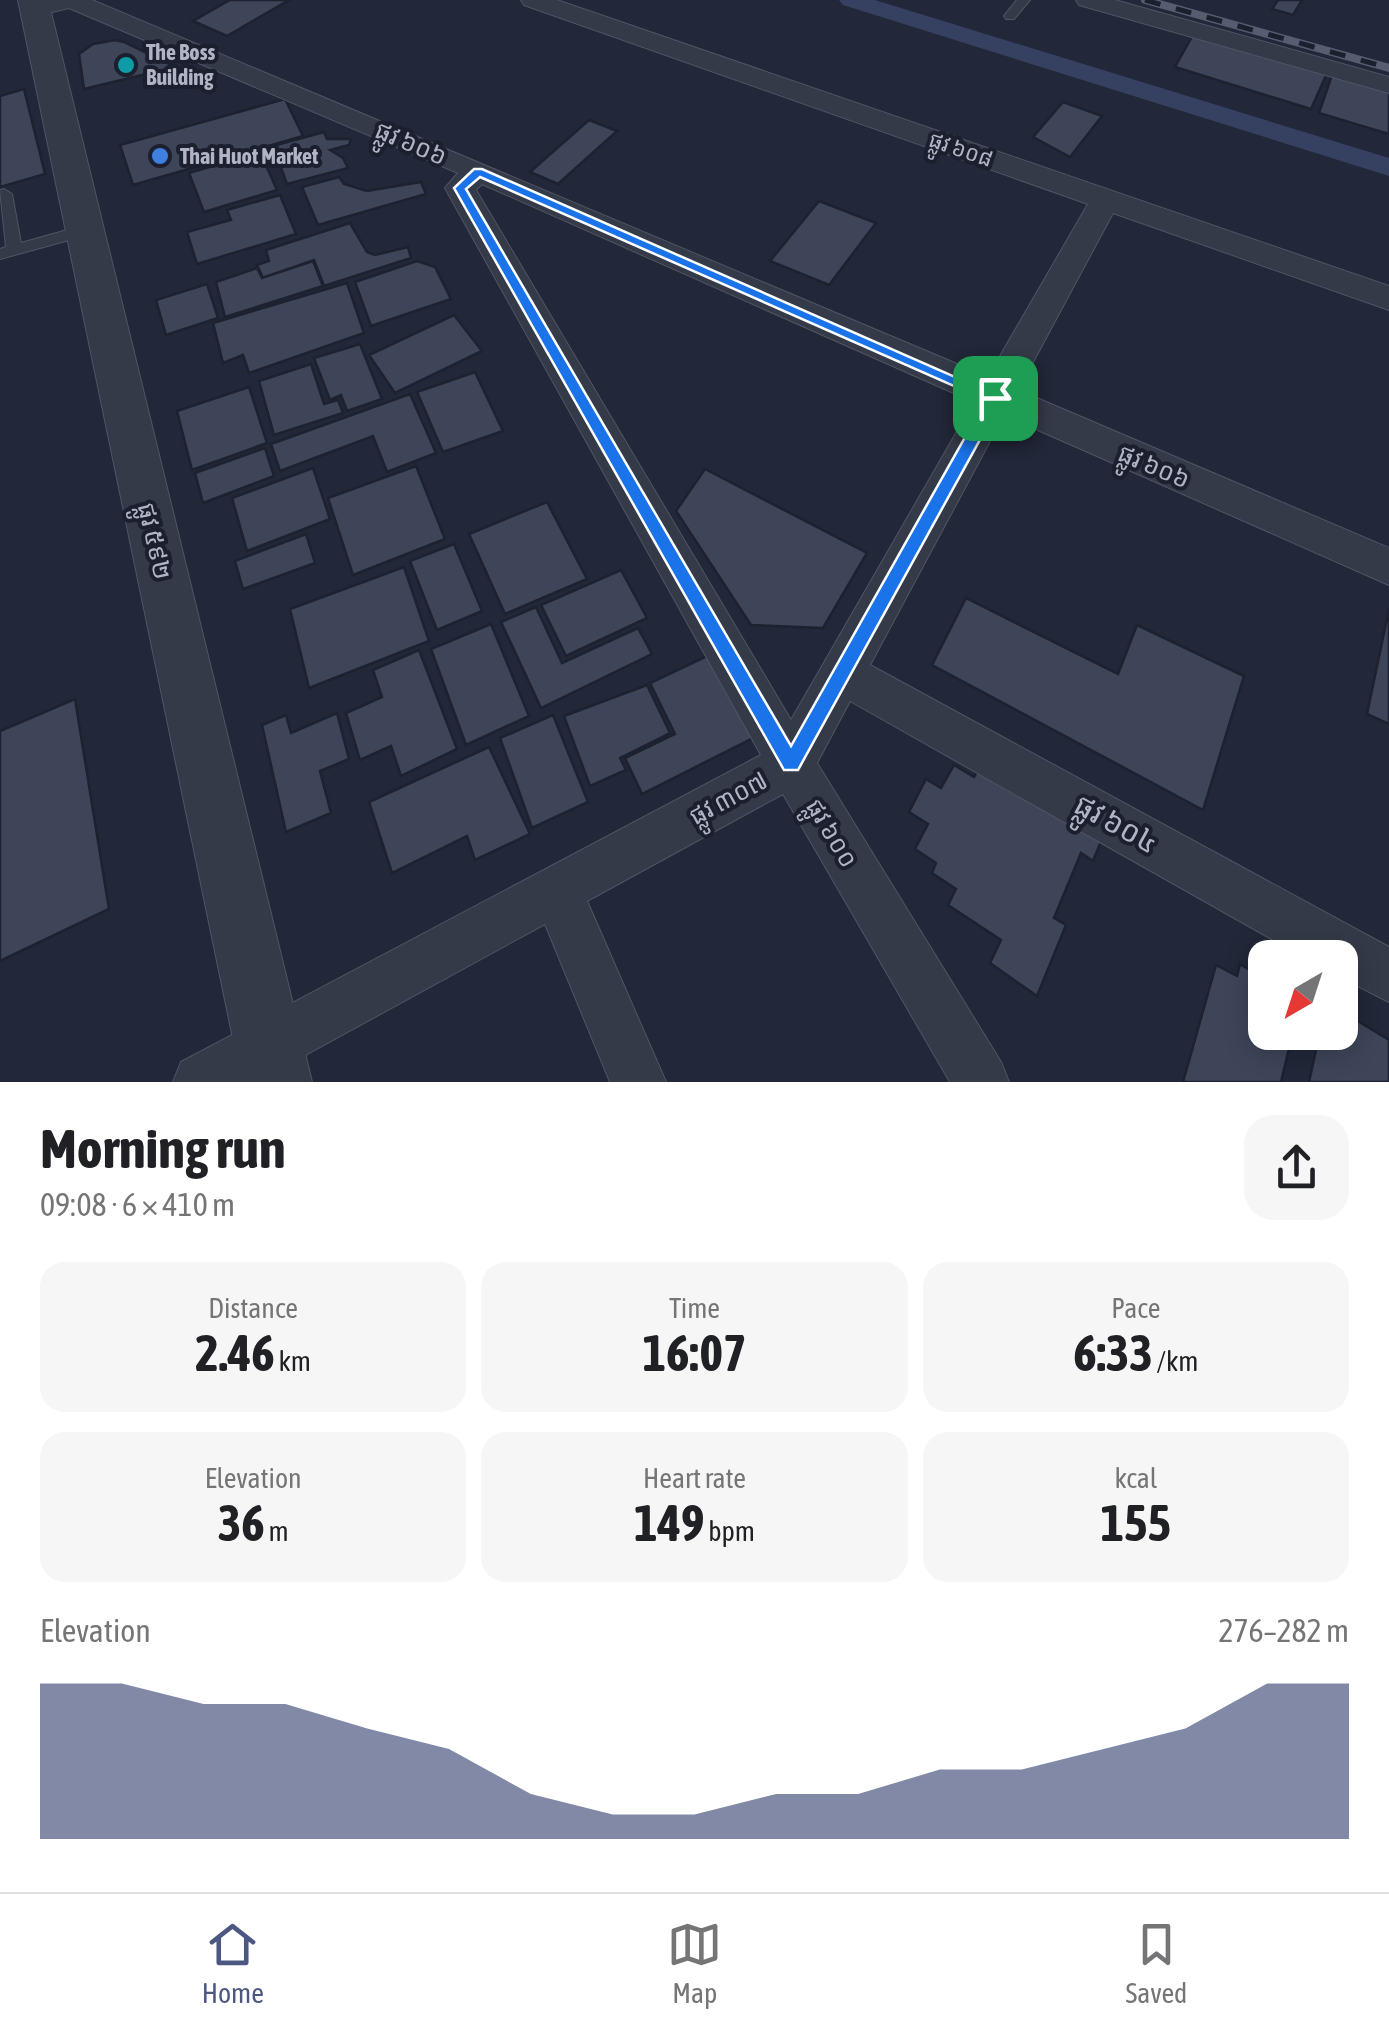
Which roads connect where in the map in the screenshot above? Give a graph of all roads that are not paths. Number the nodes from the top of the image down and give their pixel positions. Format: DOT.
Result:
graph roads {
  1 [pos="534,0"];
  2 [pos="1024,0"];
  3 [pos="1088,0"];
  4 [pos="34,4"];
  5 [pos="1010,16"];
  6 [pos="1389,85"];
  7 [pos="478,172"];
  8 [pos="4,194"];
  9 [pos="1106,200"];
  10 [pos="84,230"];
  11 [pos="7,252"];
  12 [pos="1389,298"];
  13 [pos="995,398"];
  14 [pos="1389,567"];
  15 [pos="842,672"];
  16 [pos="791,764"];
  17 [pos="557,891"];
  18 [pos="1389,976"];
  19 [pos="272,1064"];
  20 [pos="201,1082"];
  21 [pos="638,1082"];
  22 [pos="980,1082"];
  1 -- 9 [label="street, ផ្លូវ ៦០៨"];
  2 -- 5 [label="lane"];
  3 -- 6 [label="street"];
  4 -- 7 [label="street, ផ្លូវ ៦០៦"];
  4 -- 10 [label="street, ផ្លូវ ៥៩២"];
  7 -- 13 [label="street, ផ្លូវ ៦០៦"];
  7 -- 16 [label="street, ផ្លូវ ៦០០"];
  8 -- 11 [label="lane"];
  9 -- 12 [label="street, ផ្លូវ ៦០៨"];
  9 -- 13 [label="street, ផ្លូវ ៣០៧"];
  10 -- 11 [label="lane"];
  10 -- 19 [label="street, ផ្លូវ ៥៩២"];
  13 -- 14 [label="street, ផ្លូវ ៦០៦"];
  13 -- 15 [label="street, ផ្លូវ ៣០៧"];
  15 -- 16 [label="street, ផ្លូវ ៣០៧"];
  15 -- 18 [label="street, ផ្លូវ ៦០៤"];
  16 -- 17 [label="street, ផ្លូវ ៣០៧"];
  16 -- 22 [label="street, ផ្លូវ ៦០០"];
  17 -- 19 [label="street, ផ្លូវ ៣០៧"];
  17 -- 21 [label="street"];
  19 -- 20 [label="street, ផ្លូវ ៣០៧"];
}
